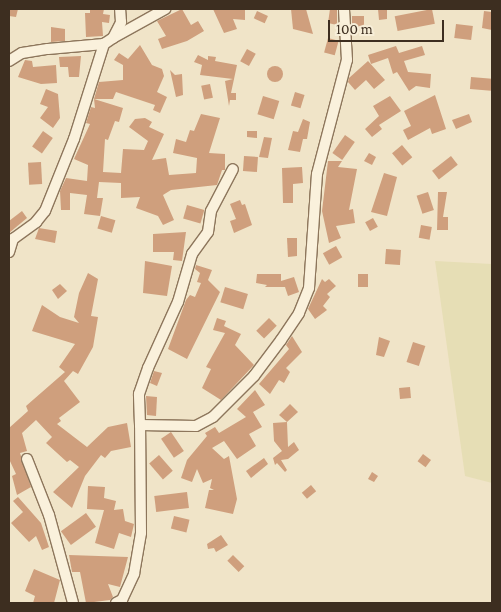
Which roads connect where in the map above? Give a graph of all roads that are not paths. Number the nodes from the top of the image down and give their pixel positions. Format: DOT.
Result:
graph roads {
  1 [pos="120,9"];
  2 [pos="165,9"];
  3 [pos="346,9"];
  4 [pos="108,41"];
  5 [pos="9,61"];
  6 [pos="233,170"];
  7 [pos="9,252"];
  8 [pos="140,426"];
  9 [pos="27,459"];
  10 [pos="73,603"];
  11 [pos="116,603"];
  1 -- 4 [label="street"];
  2 -- 4 [label="street"];
  3 -- 8 [label="street"];
  4 -- 5 [label="street"];
  4 -- 7 [label="street"];
  6 -- 8 [label="street"];
  8 -- 11 [label="street"];
  9 -- 10 [label="street"];
}
